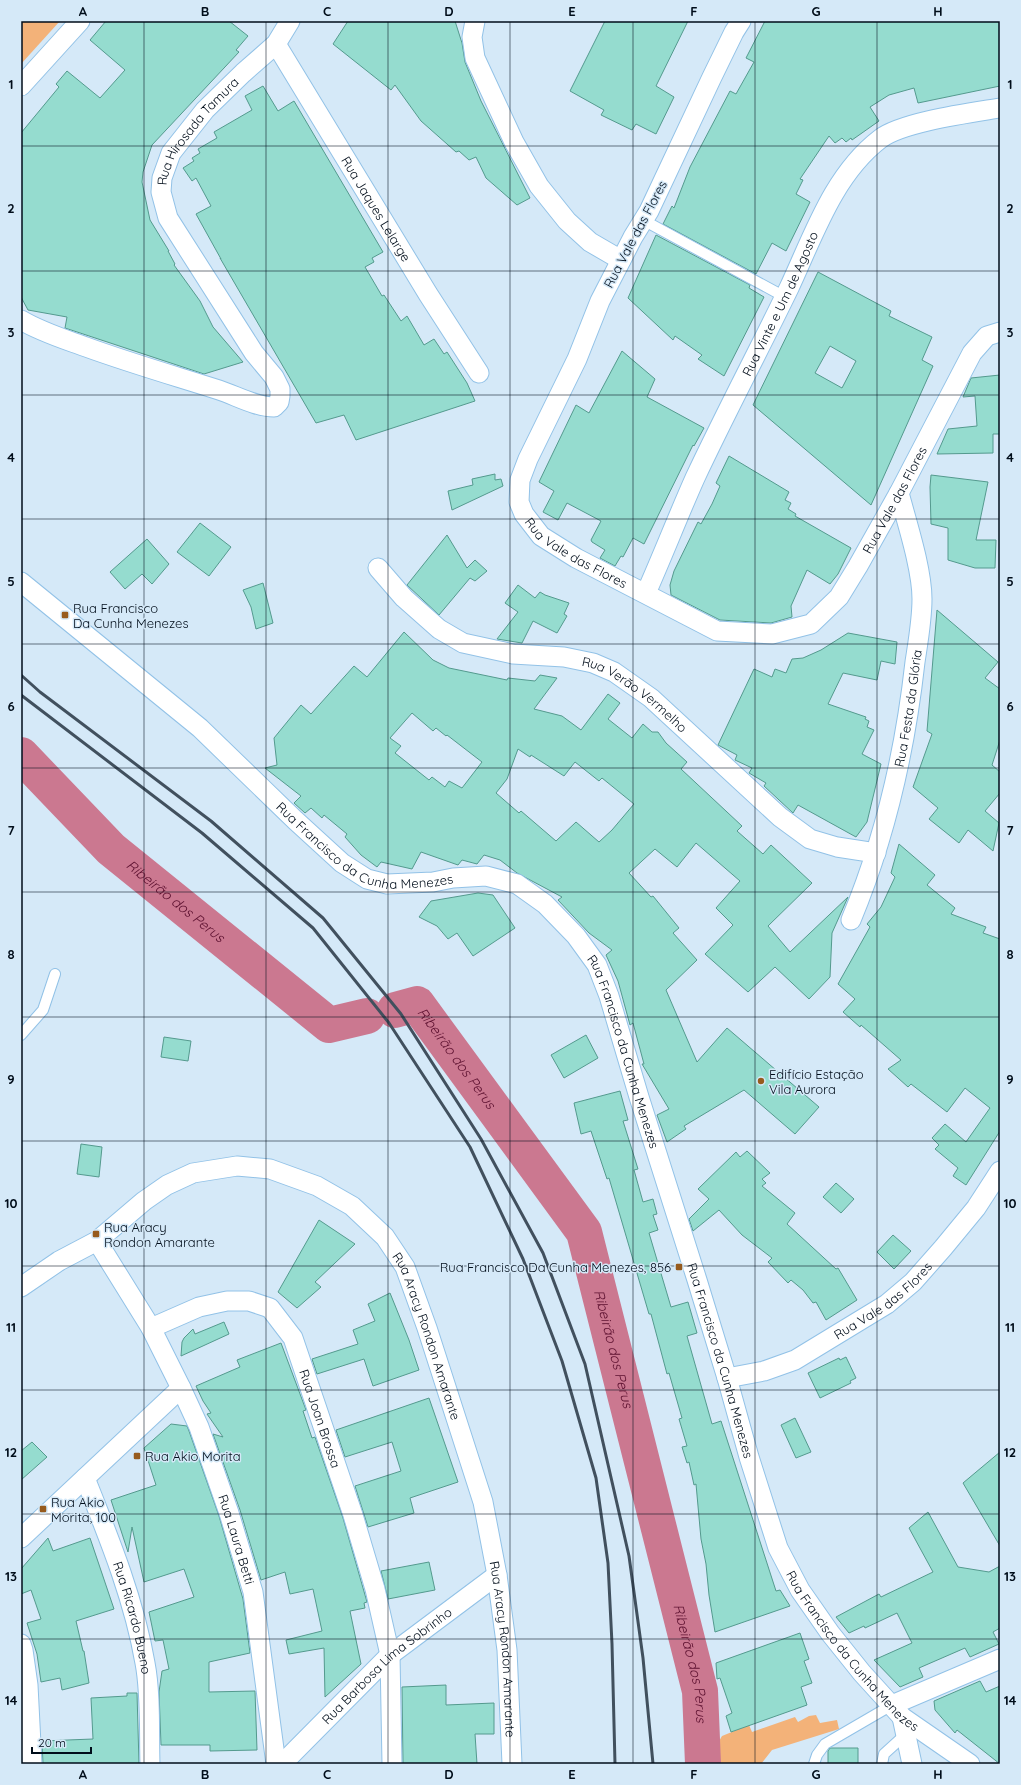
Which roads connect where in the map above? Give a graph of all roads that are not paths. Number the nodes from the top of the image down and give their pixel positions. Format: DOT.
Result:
graph roads {
  1 [pos="80,21"];
  2 [pos="290,21"];
  3 [pos="475,21"];
  4 [pos="741,21"];
  5 [pos="276,44"];
  6 [pos="21,86"];
  7 [pos="1000,108"];
  8 [pos="643,220"];
  9 [pos="621,260"];
  10 [pos="785,297"];
  11 [pos="21,320"];
  12 [pos="1000,332"];
  13 [pos="479,373"];
  14 [pos="899,493"];
  15 [pos="378,568"];
  16 [pos="21,582"];
  17 [pos="646,593"];
  18 [pos="876,853"];
  19 [pos="851,920"];
  20 [pos="55,974"];
  21 [pos="21,1035"];
  22 [pos="1000,1171"];
  23 [pos="97,1241"];
  24 [pos="21,1287"];
  25 [pos="151,1328"];
  26 [pos="727,1378"];
  27 [pos="181,1388"];
  28 [pos="85,1478"];
  29 [pos="21,1538"];
  30 [pos="497,1575"];
  31 [pos="21,1644"];
  32 [pos="390,1655"];
  33 [pos="1000,1659"];
  34 [pos="900,1719"];
  35 [pos="32,1764"];
  36 [pos="150,1764"];
  37 [pos="276,1764"];
  38 [pos="282,1764"];
  39 [pos="392,1764"];
  40 [pos="512,1764"];
  41 [pos="814,1764"];
  42 [pos="882,1764"];
  43 [pos="912,1764"];
  44 [pos="970,1764"];
  1 -- 6 [label="street"];
  2 -- 5 [label="street, Rua Hirosada Tamura"];
  3 -- 9 [label="street"];
  4 -- 8 [label="street, Rua Vale das Flores"];
  5 -- 11 [label="street, Rua Hirosada Tamura"];
  5 -- 13 [label="street, Rua Jaques Lelarge"];
  7 -- 10 [label="street, Rua Vinte e Um de Agosto"];
  8 -- 9 [label="street, Rua Vale das Flores"];
  8 -- 10 [label="lane"];
  9 -- 17 [label="street, Rua Vale das Flores"];
  10 -- 17 [label="street, Rua Vinte e Um de Agosto"];
  12 -- 14 [label="street, Rua Vale das Flores"];
  14 -- 17 [label="street, Rua Vale das Flores"];
  14 -- 18 [label="street, Rua Festa da Glória"];
  15 -- 18 [label="street, Rua Verão Vermelho"];
  16 -- 26 [label="street, Rua Francisco da Cunha Menezes"];
  18 -- 19 [label="street, Rua Festa da Glória"];
  20 -- 21 [label="lane"];
  22 -- 26 [label="street, Rua Vale das Flores"];
  23 -- 24 [label="street, Rua Aracy Rondon Amarante"];
  23 -- 25 [label="street"];
  23 -- 30 [label="street, Rua Aracy Rondon Amarante"];
  25 -- 27 [label="street, Rua Laura Betti"];
  25 -- 32 [label="street, Rua Joan Brossa"];
  26 -- 34 [label="street, Rua Francisco da Cunha Menezes"];
  27 -- 28 [label="street"];
  27 -- 37 [label="street, Rua Laura Betti"];
  28 -- 29 [label="street"];
  28 -- 36 [label="street, Rua Ricardo Bueno"];
  30 -- 32 [label="street, Rua Barbosa Lima Sobrinho"];
  30 -- 40 [label="street, Rua Aracy Rondon Amarante"];
  31 -- 35 [label="street"];
  32 -- 38 [label="street, Rua Barbosa Lima Sobrinho"];
  32 -- 39 [label="street, Rua Joan Brossa"];
  33 -- 34 [label="street"];
  34 -- 41 [label="lane"];
  34 -- 42 [label="lane"];
  34 -- 43 [label="street"];
  34 -- 44 [label="street, Rua Francisco da Cunha Menezes"];
}
